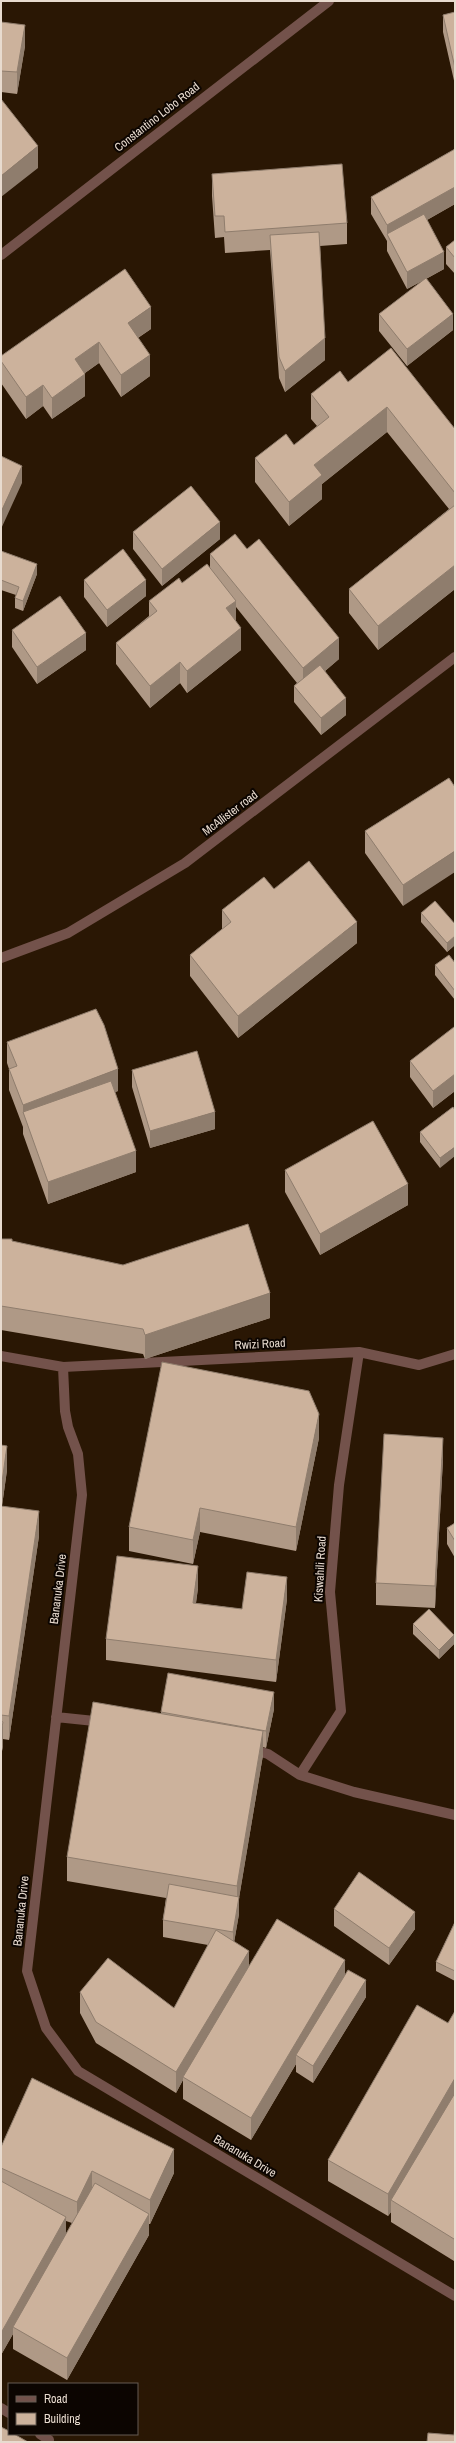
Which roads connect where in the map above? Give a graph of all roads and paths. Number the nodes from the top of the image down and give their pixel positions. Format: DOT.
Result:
graph roads {
  1 [pos="329,1"];
  2 [pos="1,254"];
  3 [pos="455,657"];
  4 [pos="1,958"];
  5 [pos="359,1352"];
  6 [pos="455,1354"];
  7 [pos="1,1356"];
  8 [pos="63,1367"];
  9 [pos="56,1717"];
  10 [pos="116,1724"];
  11 [pos="242,1748"];
  12 [pos="300,1775"];
  13 [pos="455,1815"];
  14 [pos="455,2296"];
  15 [pos="42,2435"];
  16 [pos="49,2440"];
  1 -- 2 [label="street, Constantino Lobo Road"];
  3 -- 4 [label="street, McAllister road"];
  5 -- 6 [label="street, Rwizi Road"];
  5 -- 8 [label="street, Rwizi Road"];
  5 -- 12 [label="street, Kiswahili Road"];
  7 -- 8 [label="street"];
  8 -- 9 [label="street, Bananuka Drive"];
  9 -- 10 [label="street"];
  9 -- 14 [label="street, Bananuka Drive"];
  11 -- 12 [label="street"];
  12 -- 13 [label="street"];
  15 -- 16 [label="street"];
}
